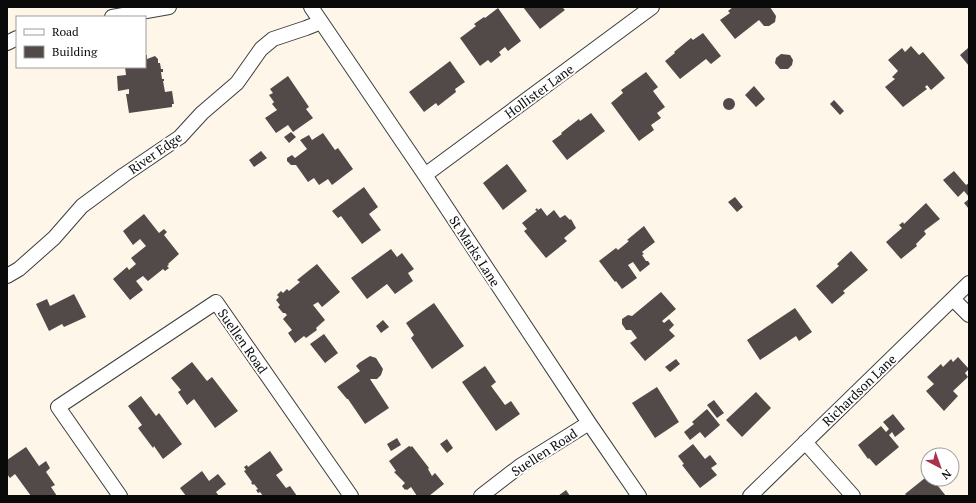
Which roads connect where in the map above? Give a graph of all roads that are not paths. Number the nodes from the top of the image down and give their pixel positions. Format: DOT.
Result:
graph roads {
  1 [pos="169,7"];
  2 [pos="311,7"];
  3 [pos="652,7"];
  4 [pos="118,16"];
  5 [pos="321,22"];
  6 [pos="16,38"];
  7 [pos="7,43"];
  8 [pos="425,175"];
  9 [pos="7,276"];
  10 [pos="969,283"];
  11 [pos="953,299"];
  12 [pos="969,315"];
  13 [pos="589,423"];
  14 [pos="805,442"];
  15 [pos="120,496"];
  16 [pos="351,496"];
  17 [pos="481,496"];
  18 [pos="639,496"];
  19 [pos="750,496"];
  20 [pos="853,496"];
  1 -- 4 [label="street"];
  2 -- 5 [label="street, St Marks Lane"];
  3 -- 8 [label="street, Hollister Lane"];
  5 -- 8 [label="street, St Marks Lane"];
  5 -- 9 [label="street, River Edge"];
  6 -- 7 [label="street"];
  8 -- 13 [label="street, St Marks Lane"];
  10 -- 11 [label="street, Richardson Lane"];
  11 -- 12 [label="street"];
  11 -- 14 [label="street, Richardson Lane"];
  13 -- 17 [label="street, Suellen Road"];
  13 -- 18 [label="street, St Marks Lane"];
  14 -- 19 [label="street, Richardson Lane"];
  14 -- 20 [label="street"];
  15 -- 16 [label="street, Suellen Road"];
}
